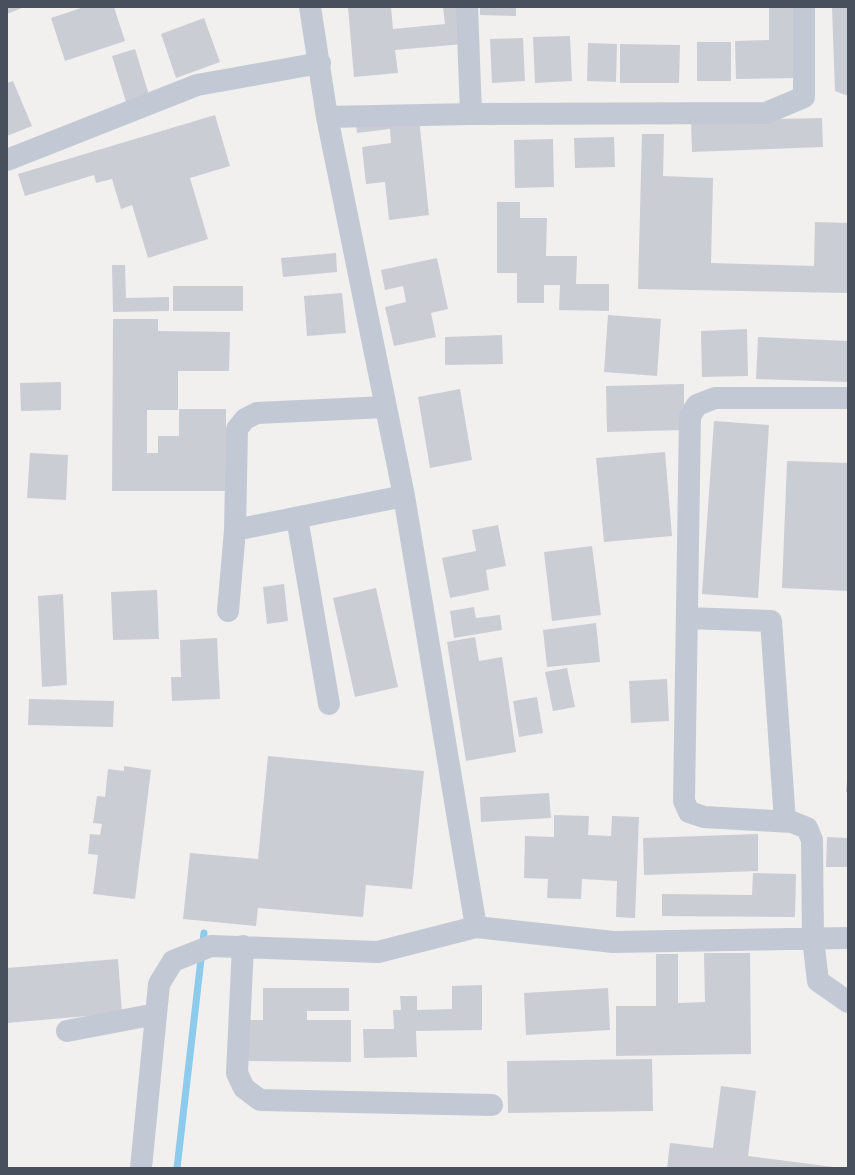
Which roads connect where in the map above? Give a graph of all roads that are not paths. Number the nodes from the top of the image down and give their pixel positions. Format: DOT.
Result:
graph roads {
  1 [pos="310,7"];
  2 [pos="467,7"];
  3 [pos="804,7"];
  4 [pos="320,63"];
  5 [pos="471,114"];
  6 [pos="328,117"];
  7 [pos="7,160"];
  8 [pos="848,398"];
  9 [pos="386,407"];
  10 [pos="404,496"];
  11 [pos="297,518"];
  12 [pos="235,530"];
  13 [pos="228,610"];
  14 [pos="687,618"];
  15 [pos="329,704"];
  16 [pos="784,821"];
  17 [pos="476,927"];
  18 [pos="848,938"];
  19 [pos="813,939"];
  20 [pos="243,946"];
  21 [pos="848,1002"];
  22 [pos="156,1014"];
  23 [pos="67,1031"];
  24 [pos="492,1105"];
  25 [pos="141,1168"];
  1 -- 4 [label="street"];
  2 -- 5 [label="street"];
  3 -- 5 [label="street"];
  4 -- 6 [label="street"];
  4 -- 7 [label="street"];
  5 -- 6 [label="street"];
  6 -- 9 [label="street"];
  8 -- 14 [label="street"];
  9 -- 10 [label="street"];
  9 -- 12 [label="street"];
  10 -- 11 [label="street"];
  10 -- 17 [label="street"];
  11 -- 12 [label="street"];
  11 -- 15 [label="street"];
  12 -- 13 [label="street"];
  14 -- 16 [label="street"];
  14 -- 16 [label="street"];
  16 -- 19 [label="street"];
  17 -- 19 [label="street"];
  17 -- 20 [label="street"];
  18 -- 19 [label="street"];
  19 -- 21 [label="street"];
  20 -- 22 [label="street"];
  20 -- 24 [label="street"];
  22 -- 23 [label="street"];
  22 -- 25 [label="street"];
}
